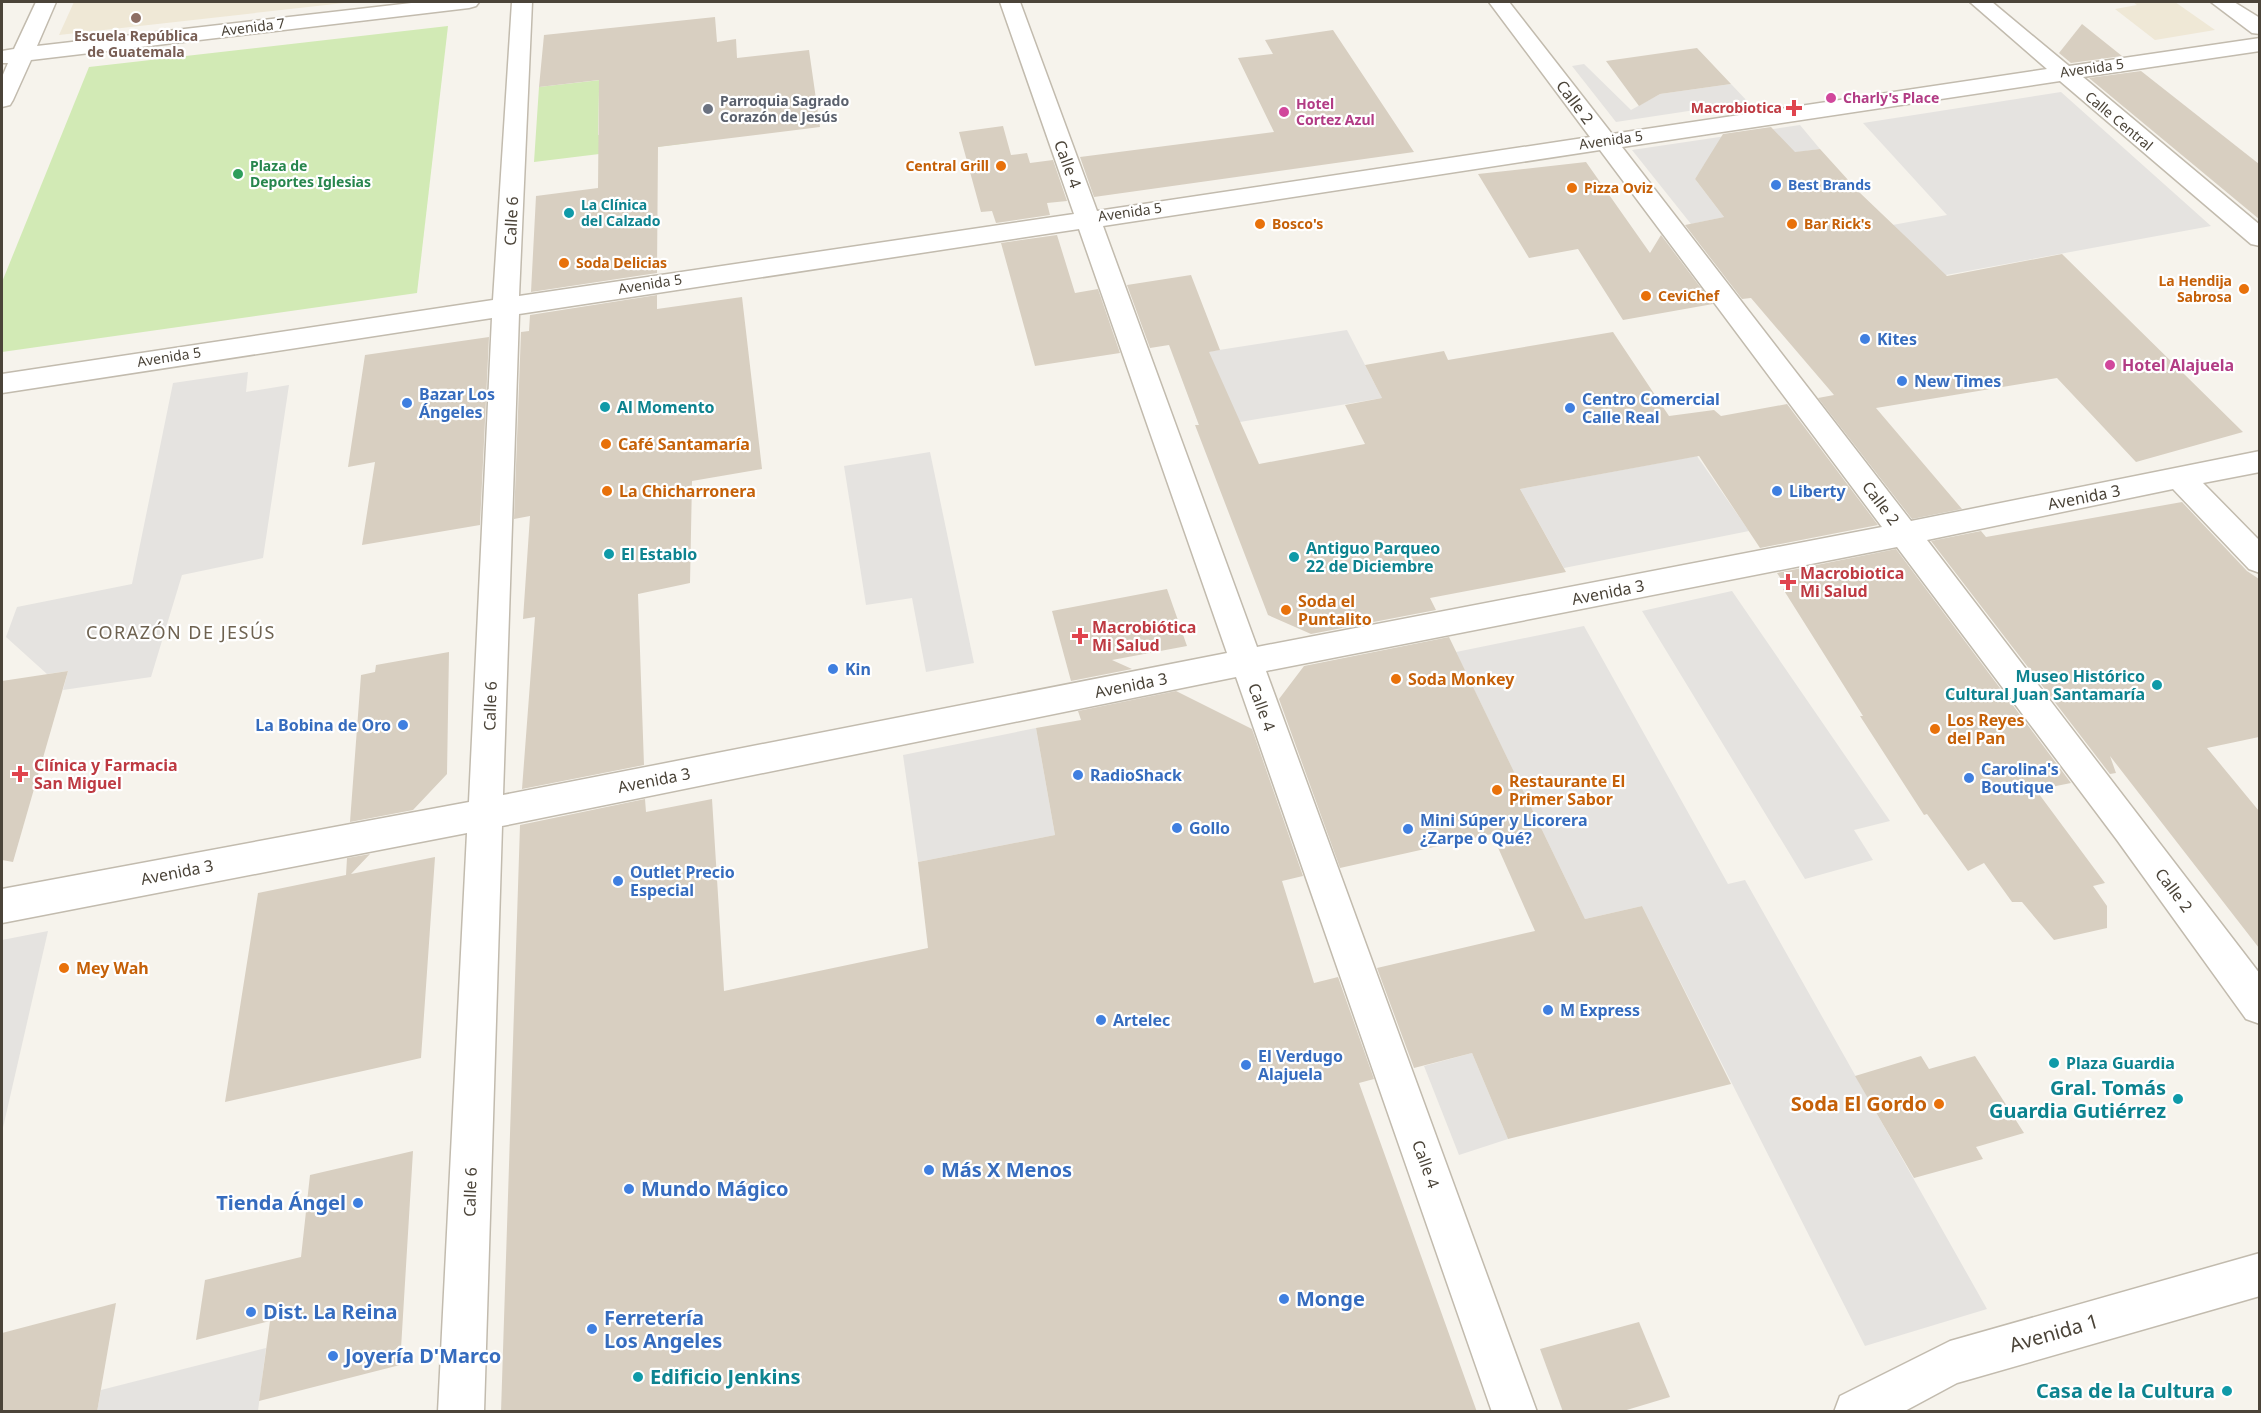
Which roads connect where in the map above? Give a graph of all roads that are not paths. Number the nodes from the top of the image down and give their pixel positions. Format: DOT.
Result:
graph roads {
  1 [pos="46,2"];
  2 [pos="469,2"];
  3 [pos="522,2"];
  4 [pos="1010,2"];
  5 [pos="1499,2"];
  6 [pos="1980,2"];
  7 [pos="2221,2"];
  8 [pos="2257,31"];
  9 [pos="12,56"];
  10 [pos="2061,72"];
  11 [pos="2,100"];
  12 [pos="1604,141"];
  13 [pos="1087,218"];
  14 [pos="2259,238"];
  15 [pos="506,306"];
  16 [pos="2,383"];
  17 [pos="2259,462"];
  18 [pos="2180,478"];
  19 [pos="1903,532"];
  20 [pos="2259,561"];
  21 [pos="1246,662"];
  22 [pos="486,814"];
  23 [pos="2,906"];
  24 [pos="2259,1006"];
  25 [pos="2259,1274"];
  26 [pos="461,1412"];
  27 [pos="1515,1412"];
  28 [pos="1856,1412"];
  1 -- 9 [label="street"];
  2 -- 9 [label="street, Avenida 7"];
  3 -- 15 [label="street, Calle 6"];
  4 -- 13 [label="street, Calle 4"];
  5 -- 12 [label="street, Calle 2"];
  6 -- 10 [label="street, Calle Central"];
  7 -- 8 [label="street"];
  8 -- 10 [label="street, Avenida 5"];
  9 -- 11 [label="street"];
  10 -- 12 [label="street, Avenida 5"];
  10 -- 14 [label="street, Calle Central"];
  12 -- 13 [label="street, Avenida 5"];
  12 -- 19 [label="street, Calle 2"];
  13 -- 15 [label="street, Avenida 5"];
  13 -- 21 [label="street, Calle 4"];
  15 -- 16 [label="street, Avenida 5"];
  15 -- 22 [label="street, Calle 6"];
  17 -- 18 [label="street, Avenida 3"];
  18 -- 19 [label="street, Avenida 3"];
  18 -- 20 [label="street"];
  19 -- 21 [label="street, Avenida 3"];
  19 -- 24 [label="street, Calle 2"];
  21 -- 22 [label="street, Avenida 3"];
  21 -- 27 [label="street, Calle 4"];
  22 -- 23 [label="street, Avenida 3"];
  22 -- 26 [label="street, Calle 6"];
  25 -- 28 [label="street, Avenida 1"];
}
